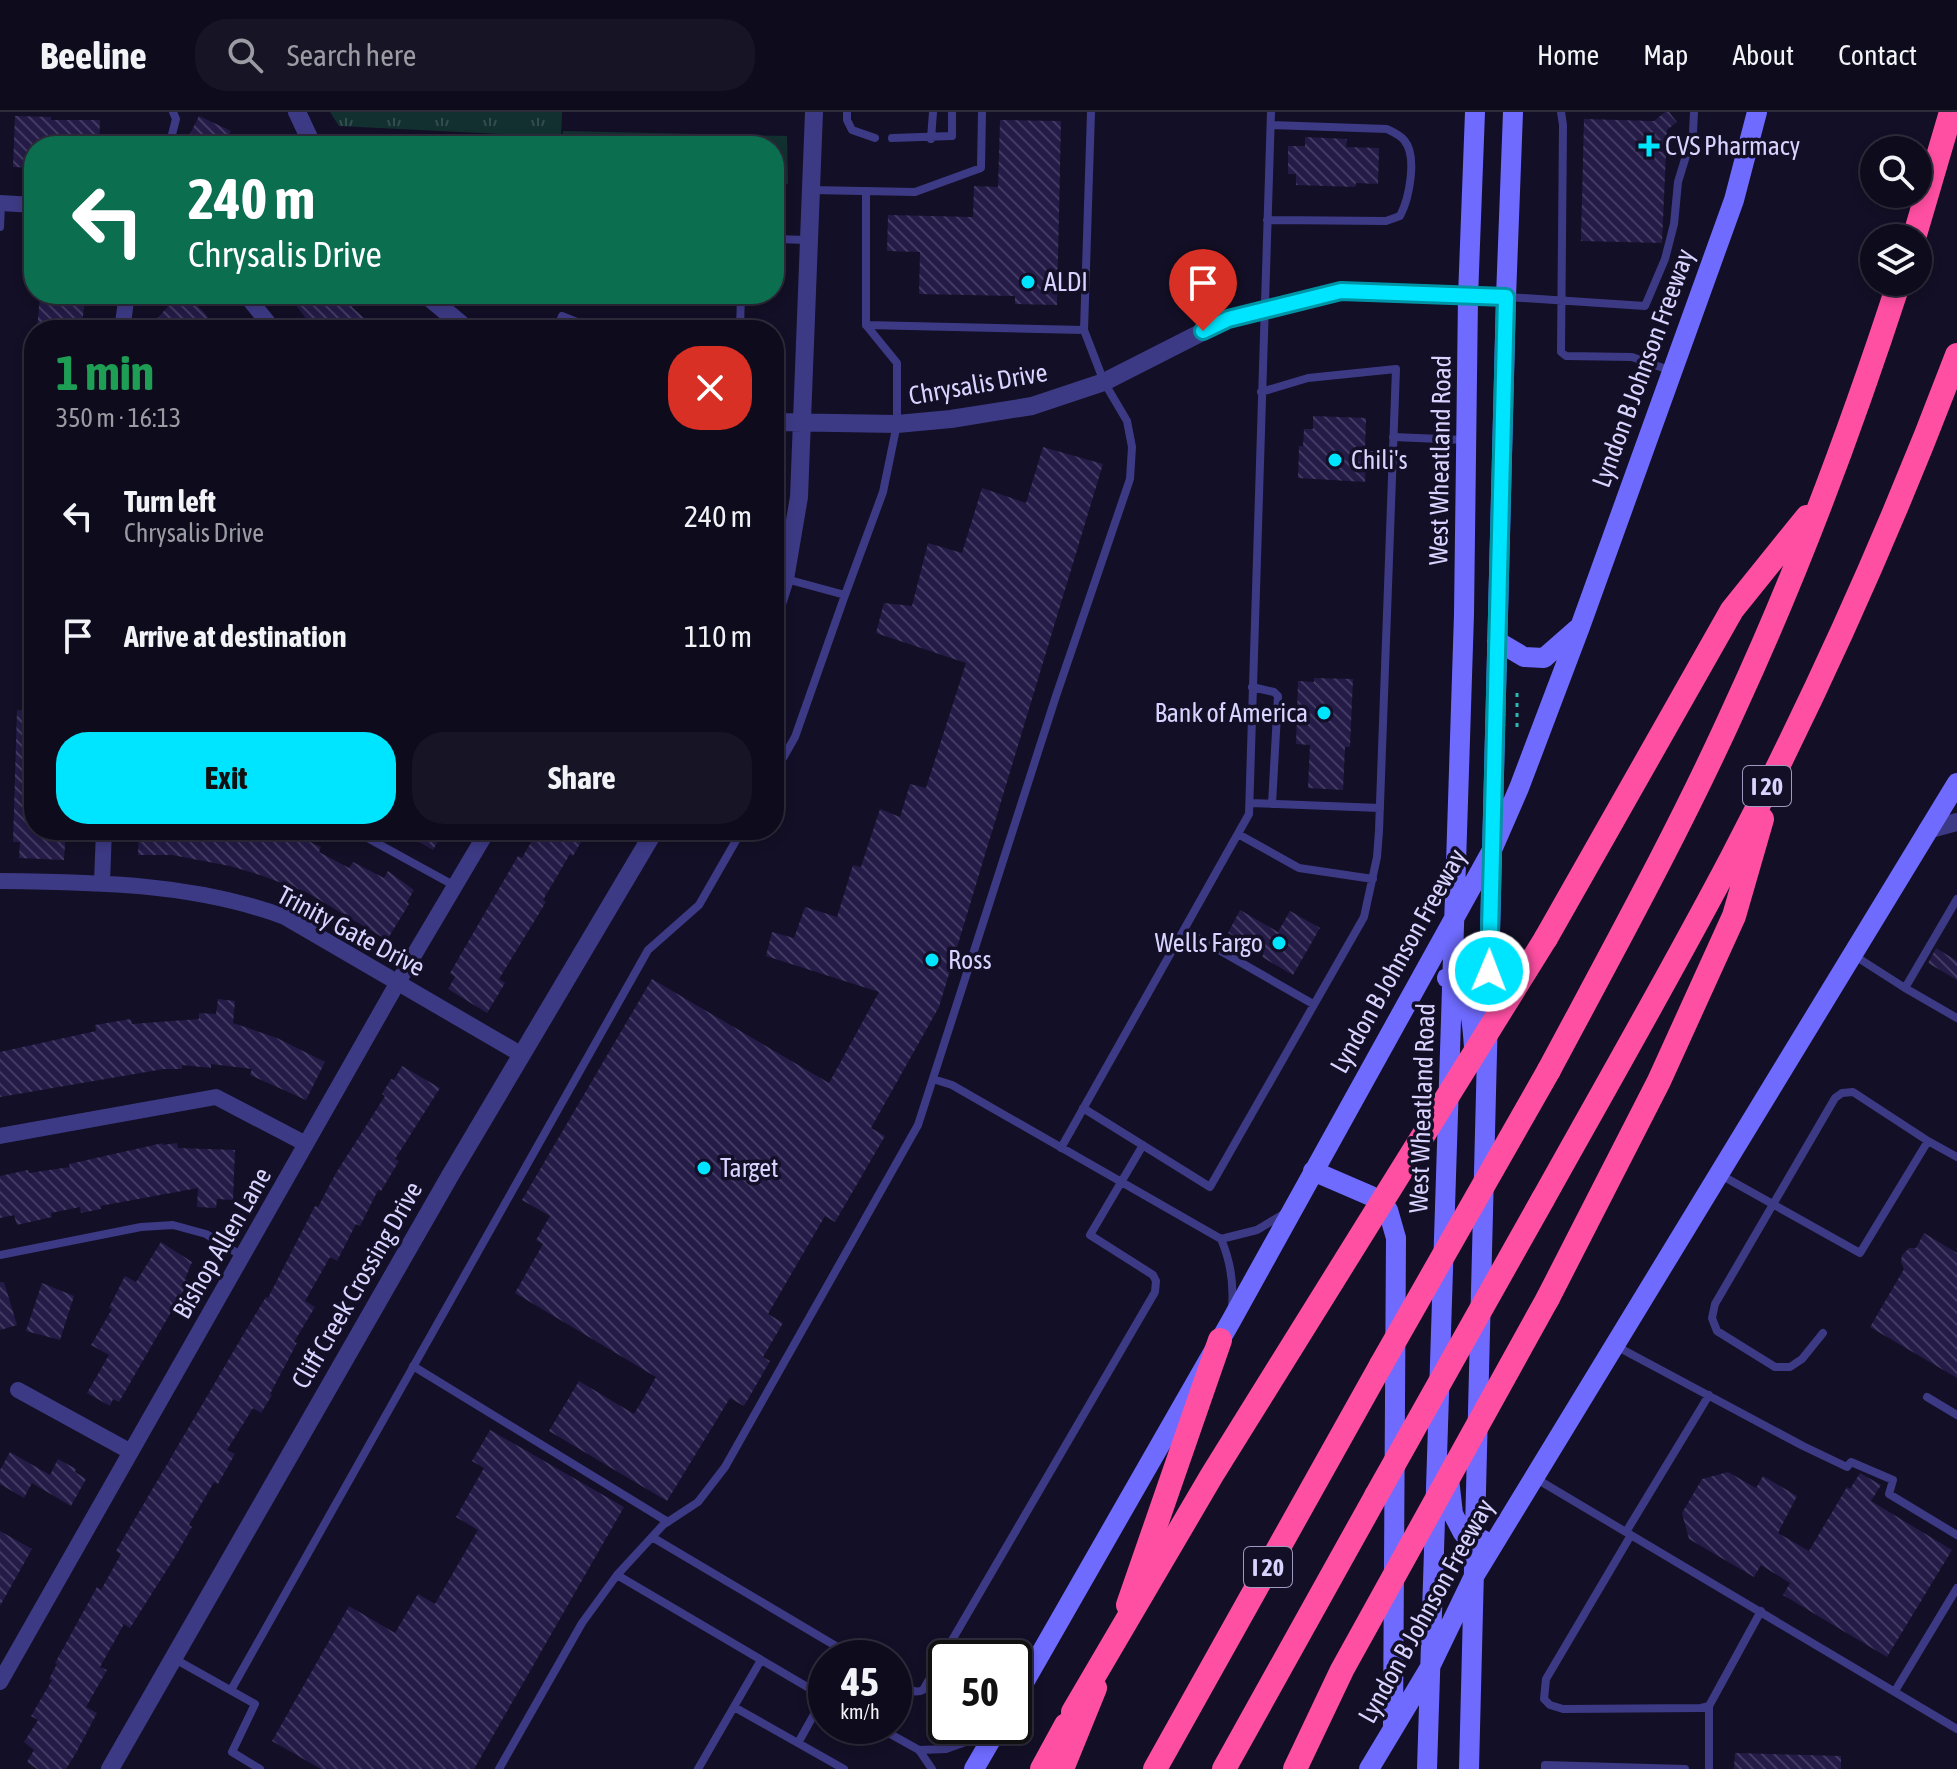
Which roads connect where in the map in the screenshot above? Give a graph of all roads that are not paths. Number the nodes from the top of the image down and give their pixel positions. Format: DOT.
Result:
graph roads {
  1 [pos="173,112"];
  2 [pos="297,112"];
  3 [pos="814,112"];
  4 [pos="847,112"];
  5 [pos="933,112"];
  6 [pos="952,112"];
  7 [pos="982,112"];
  8 [pos="1091,112"];
  9 [pos="1271,112"];
  10 [pos="1475,112"];
  11 [pos="1513,112"];
  12 [pos="1561,112"];
  13 [pos="1694,112"];
  14 [pos="1757,112"];
  15 [pos="1951,112"];
  16 [pos="1271,125"];
  17 [pos="172,136"];
  18 [pos="308,136"];
  19 [pos="875,138"];
  20 [pos="892,138"];
  21 [pos="931,139"];
  22 [pos="811,190"];
  23 [pos="866,191"];
  24 [pos="0,203"];
  25 [pos="24,204"];
  26 [pos="1267,220"];
  27 [pos="1918,224"];
  28 [pos="0,227"];
  29 [pos="784,239"];
  30 [pos="809,240"];
  31 [pos="1894,296"];
  32 [pos="1468,297"];
  33 [pos="1506,297"];
  34 [pos="1562,301"];
  35 [pos="253,304"];
  36 [pos="437,304"];
  37 [pos="1263,309"];
  38 [pos="266,320"];
  39 [pos="456,320"];
  40 [pos="866,325"];
  41 [pos="1084,330"];
  42 [pos="1957,355"];
  43 [pos="1672,371"];
  44 [pos="1104,382"];
  45 [pos="1261,392"];
  46 [pos="784,422"];
  47 [pos="803,423"];
  48 [pos="897,424"];
  49 [pos="1393,437"];
  50 [pos="1467,440"];
  51 [pos="1826,493"];
  52 [pos="785,579"];
  53 [pos="784,582"];
  54 [pos="845,595"];
  55 [pos="1580,627"];
  56 [pos="1497,641"];
  57 [pos="1252,687"];
  58 [pos="784,756"];
  59 [pos="1779,762"];
  60 [pos="1957,783"];
  61 [pos="1250,803"];
  62 [pos="1272,804"];
  63 [pos="1380,808"];
  64 [pos="1957,822"];
  65 [pos="1927,830"];
  66 [pos="1238,834"];
  67 [pos="104,840"];
  68 [pos="371,840"];
  69 [pos="482,840"];
  70 [pos="649,840"];
  71 [pos="736,840"];
  72 [pos="1492,850"];
  73 [pos="1373,879"];
  74 [pos="0,881"];
  75 [pos="102,882"];
  76 [pos="455,886"];
  77 [pos="1957,899"];
  78 [pos="1454,918"];
  79 [pos="1184,930"];
  80 [pos="1852,954"];
  81 [pos="1424,970"];
  82 [pos="1452,980"];
  83 [pos="398,982"];
  84 [pos="1905,988"];
  85 [pos="1313,1004"];
  86 [pos="1957,1018"];
  87 [pos="522,1055"];
  88 [pos="933,1079"];
  89 [pos="1486,1093"];
  90 [pos="1083,1108"];
  91 [pos="0,1136"];
  92 [pos="1928,1141"];
  93 [pos="306,1144"];
  94 [pos="1143,1145"];
  95 [pos="1061,1148"];
  96 [pos="1957,1157"];
  97 [pos="1313,1171"];
  98 [pos="1719,1174"];
  99 [pos="1121,1182"];
  100 [pos="1295,1204"];
  101 [pos="1772,1204"];
  102 [pos="1221,1239"];
  103 [pos="0,1255"];
  104 [pos="242,1256"];
  105 [pos="1225,1330"];
  106 [pos="1823,1333"];
  107 [pos="1615,1345"];
  108 [pos="413,1366"];
  109 [pos="18,1390"];
  110 [pos="1709,1395"];
  111 [pos="1927,1397"];
  112 [pos="1957,1415"];
  113 [pos="131,1452"];
  114 [pos="1437,1454"];
  115 [pos="1534,1477"];
  116 [pos="668,1522"];
  117 [pos="1628,1533"];
  118 [pos="1957,1535"];
  119 [pos="652,1537"];
  120 [pos="1474,1539"];
  121 [pos="1495,1541"];
  122 [pos="617,1575"];
  123 [pos="1473,1578"];
  124 [pos="1957,1588"];
  125 [pos="1761,1611"];
  126 [pos="823,1640"];
  127 [pos="173,1658"];
  128 [pos="761,1660"];
  129 [pos="1032,1668"];
  130 [pos="1429,1669"];
  131 [pos="0,1682"];
  132 [pos="808,1686"];
  133 [pos="231,1690"];
  134 [pos="912,1691"];
  135 [pos="1895,1691"];
  136 [pos="1709,1706"];
  137 [pos="734,1707"];
  138 [pos="808,1726"];
  139 [pos="1957,1729"];
  140 [pos="1393,1730"];
  141 [pos="798,1743"];
  142 [pos="908,1744"];
  143 [pos="958,1744"];
  144 [pos="989,1744"];
  145 [pos="919,1750"];
  146 [pos="110,1769"];
  147 [pos="260,1769"];
  148 [pos="499,1769"];
  149 [pos="698,1769"];
  150 [pos="844,1769"];
  151 [pos="932,1769"];
  152 [pos="974,1769"];
  153 [pos="1042,1769"];
  154 [pos="1062,1769"];
  155 [pos="1155,1769"];
  156 [pos="1224,1769"];
  157 [pos="1295,1769"];
  158 [pos="1369,1769"];
  159 [pos="1427,1769"];
  160 [pos="1469,1769"];
  161 [pos="1545,1769"];
  162 [pos="1685,1769"];
  163 [pos="1709,1769"];
  1 -- 17 [label="lane"];
  2 -- 18 [label="street"];
  3 -- 22 [label="street"];
  4 -- 19 [label="lane"];
  5 -- 21 [label="lane"];
  6 -- 21 [label="lane"];
  7 -- 23 [label="lane"];
  8 -- 41 [label="lane"];
  9 -- 16 [label="lane"];
  10 -- 32 [label="main road, West Wheatland Road"];
  11 -- 33 [label="main road"];
  12 -- 34 [label="lane"];
  13 -- 34 [label="lane"];
  14 -- 43 [label="main road, Lyndon B Johnson Freeway"];
  15 -- 27 [label="highway"];
  16 -- 26 [label="lane"];
  16 -- 26 [label="lane"];
  20 -- 21 [label="lane"];
  22 -- 23 [label="lane"];
  22 -- 30 [label="street"];
  23 -- 40 [label="lane"];
  24 -- 25 [label="street"];
  24 -- 28 [label="lane"];
  26 -- 37 [label="lane"];
  29 -- 30 [label="lane"];
  30 -- 47 [label="street"];
  31 -- 51 [label="highway, I 20"];
  32 -- 33 [label="street, Chrysalis Drive"];
  32 -- 37 [label="street, Chrysalis Drive"];
  32 -- 50 [label="main road, West Wheatland Road"];
  33 -- 34 [label="lane"];
  33 -- 56 [label="main road"];
  34 -- 43 [label="lane"];
  35 -- 38 [label="street"];
  36 -- 39 [label="street"];
  37 -- 44 [label="street, Chrysalis Drive"];
  37 -- 45 [label="lane"];
  40 -- 41 [label="lane"];
  40 -- 48 [label="lane"];
  41 -- 44 [label="lane"];
  42 -- 59 [label="highway, I 20"];
  43 -- 55 [label="main road, Lyndon B Johnson Freeway"];
  44 -- 48 [label="street, Chrysalis Drive"];
  44 -- 88 [label="lane"];
  45 -- 49 [label="lane"];
  45 -- 57 [label="lane"];
  46 -- 47 [label="street, Chrysalis Drive"];
  47 -- 48 [label="street, Chrysalis Drive"];
  47 -- 52 [label="street"];
  48 -- 54 [label="lane"];
  49 -- 50 [label="lane"];
  49 -- 63 [label="lane"];
  50 -- 78 [label="main road, West Wheatland Road"];
  51 -- 153 [label="highway, bridge"];
  51 -- 155 [label="highway, I 20, bridge"];
  52 -- 53 [label="street"];
  52 -- 54 [label="lane"];
  54 -- 58 [label="lane"];
  55 -- 56 [label="main road"];
  55 -- 72 [label="main road, Lyndon B Johnson Freeway"];
  56 -- 72 [label="main road"];
  57 -- 61 [label="lane"];
  57 -- 62 [label="lane"];
  59 -- 156 [label="highway, I 20, bridge"];
  59 -- 157 [label="highway, bridge"];
  60 -- 65 [label="main road, Lyndon B Johnson Freeway"];
  61 -- 62 [label="lane"];
  61 -- 66 [label="lane"];
  62 -- 63 [label="lane"];
  63 -- 73 [label="lane"];
  64 -- 65 [label="street"];
  65 -- 80 [label="main road, Lyndon B Johnson Freeway"];
  66 -- 73 [label="lane"];
  66 -- 79 [label="lane"];
  67 -- 75 [label="street"];
  68 -- 76 [label="lane"];
  69 -- 76 [label="street, Bishop Allen Lane"];
  70 -- 87 [label="street, Cliff Creek Crossing Drive"];
  71 -- 108 [label="lane"];
  72 -- 78 [label="main road, Lyndon B Johnson Freeway"];
  72 -- 89 [label="main road"];
  73 -- 85 [label="lane"];
  74 -- 75 [label="street, Trinity Gate Drive"];
  75 -- 83 [label="street, Trinity Gate Drive"];
  76 -- 83 [label="street, Bishop Allen Lane"];
  77 -- 84 [label="lane"];
  78 -- 81 [label="main road, Lyndon B Johnson Freeway"];
  78 -- 82 [label="main road, West Wheatland Road"];
  79 -- 85 [label="lane"];
  79 -- 90 [label="lane"];
  80 -- 84 [label="lane"];
  80 -- 98 [label="main road, Lyndon B Johnson Freeway"];
  81 -- 82 [label="main road"];
  81 -- 97 [label="main road, Lyndon B Johnson Freeway"];
  82 -- 89 [label="main road"];
  82 -- 114 [label="main road, West Wheatland Road"];
  83 -- 87 [label="street, Trinity Gate Drive"];
  83 -- 93 [label="street, Bishop Allen Lane"];
  84 -- 86 [label="lane"];
  85 -- 94 [label="lane"];
  87 -- 127 [label="street, Cliff Creek Crossing Drive"];
  88 -- 95 [label="lane"];
  88 -- 116 [label="lane"];
  89 -- 120 [label="main road"];
  90 -- 94 [label="lane"];
  90 -- 95 [label="lane"];
  91 -- 93 [label="street"];
  92 -- 96 [label="lane"];
  92 -- 101 [label="lane"];
  92 -- 101 [label="lane"];
  93 -- 104 [label="street, Bishop Allen Lane"];
  94 -- 99 [label="lane"];
  95 -- 99 [label="lane"];
  97 -- 100 [label="main road, Lyndon B Johnson Freeway"];
  97 -- 140 [label="main road"];
  98 -- 101 [label="lane"];
  98 -- 107 [label="main road, Lyndon B Johnson Freeway"];
  99 -- 102 [label="lane"];
  99 -- 134 [label="lane"];
  100 -- 102 [label="lane"];
  100 -- 105 [label="main road, Lyndon B Johnson Freeway"];
  101 -- 106 [label="lane"];
  102 -- 105 [label="lane"];
  103 -- 104 [label="lane"];
  104 -- 113 [label="street, Bishop Allen Lane"];
  105 -- 129 [label="main road, Lyndon B Johnson Freeway"];
  105 -- 154 [label="highway"];
  107 -- 110 [label="lane"];
  107 -- 115 [label="main road, Lyndon B Johnson Freeway"];
  108 -- 116 [label="lane"];
  108 -- 133 [label="lane"];
  109 -- 113 [label="street"];
  110 -- 117 [label="lane"];
  110 -- 118 [label="lane"];
  111 -- 112 [label="lane"];
  113 -- 131 [label="street, Bishop Allen Lane"];
  114 -- 120 [label="main road"];
  114 -- 130 [label="main road, West Wheatland Road"];
  115 -- 117 [label="lane"];
  115 -- 121 [label="main road, Lyndon B Johnson Freeway"];
  116 -- 119 [label="lane"];
  117 -- 125 [label="lane"];
  117 -- 136 [label="lane"];
  119 -- 122 [label="lane"];
  119 -- 126 [label="lane"];
  120 -- 121 [label="main road"];
  120 -- 123 [label="main road"];
  121 -- 123 [label="main road, Lyndon B Johnson Freeway"];
  122 -- 128 [label="lane"];
  122 -- 148 [label="lane"];
  123 -- 130 [label="main road, Lyndon B Johnson Freeway"];
  123 -- 160 [label="main road"];
  124 -- 135 [label="lane"];
  125 -- 135 [label="lane"];
  125 -- 136 [label="lane"];
  127 -- 133 [label="lane"];
  127 -- 146 [label="street, Cliff Creek Crossing Drive"];
  128 -- 132 [label="lane"];
  128 -- 137 [label="lane"];
  130 -- 140 [label="main road, Lyndon B Johnson Freeway"];
  130 -- 159 [label="main road, West Wheatland Road"];
  133 -- 147 [label="lane"];
  135 -- 139 [label="lane"];
  136 -- 163 [label="lane"];
  137 -- 141 [label="lane"];
  137 -- 149 [label="lane"];
  138 -- 141 [label="lane"];
  140 -- 158 [label="main road, Lyndon B Johnson Freeway"];
  141 -- 150 [label="lane"];
  142 -- 145 [label="lane"];
  143 -- 145 [label="lane"];
  144 -- 152 [label="main road"];
  145 -- 151 [label="lane"];
  161 -- 162 [label="lane"];
}
